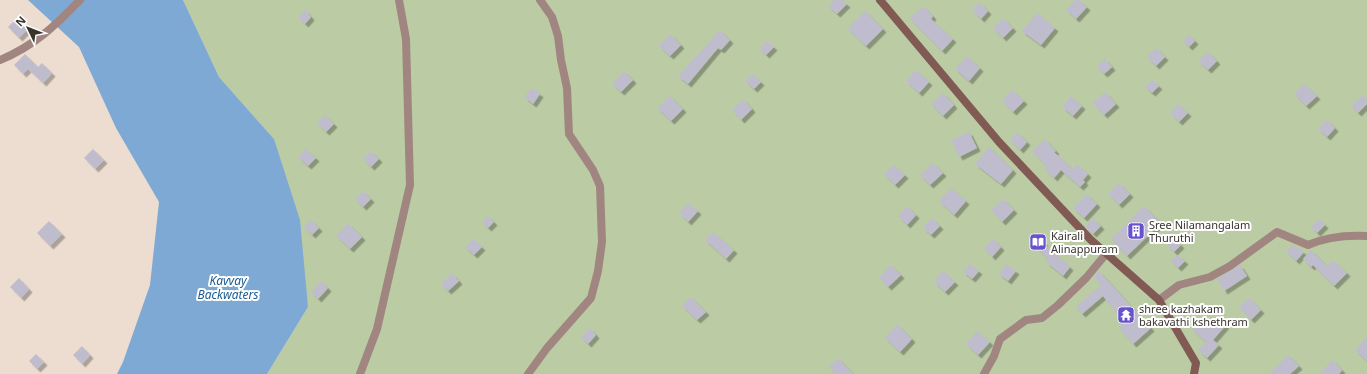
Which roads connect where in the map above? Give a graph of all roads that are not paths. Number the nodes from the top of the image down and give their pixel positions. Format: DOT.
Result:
graph roads {
  1 [pos="80,0"];
  2 [pos="399,0"];
  3 [pos="540,0"];
  4 [pos="880,0"];
  5 [pos="0,60"];
  6 [pos="1367,236"];
  7 [pos="1106,254"];
  8 [pos="1159,300"];
  9 [pos="360,374"];
  10 [pos="528,374"];
  11 [pos="984,374"];
  12 [pos="1194,374"];
  1 -- 5 [label="street"];
  2 -- 9 [label="street"];
  3 -- 10 [label="street"];
  4 -- 7 [label="main road"];
  6 -- 8 [label="street"];
  7 -- 8 [label="main road"];
  7 -- 11 [label="street"];
  8 -- 12 [label="main road"];
}
